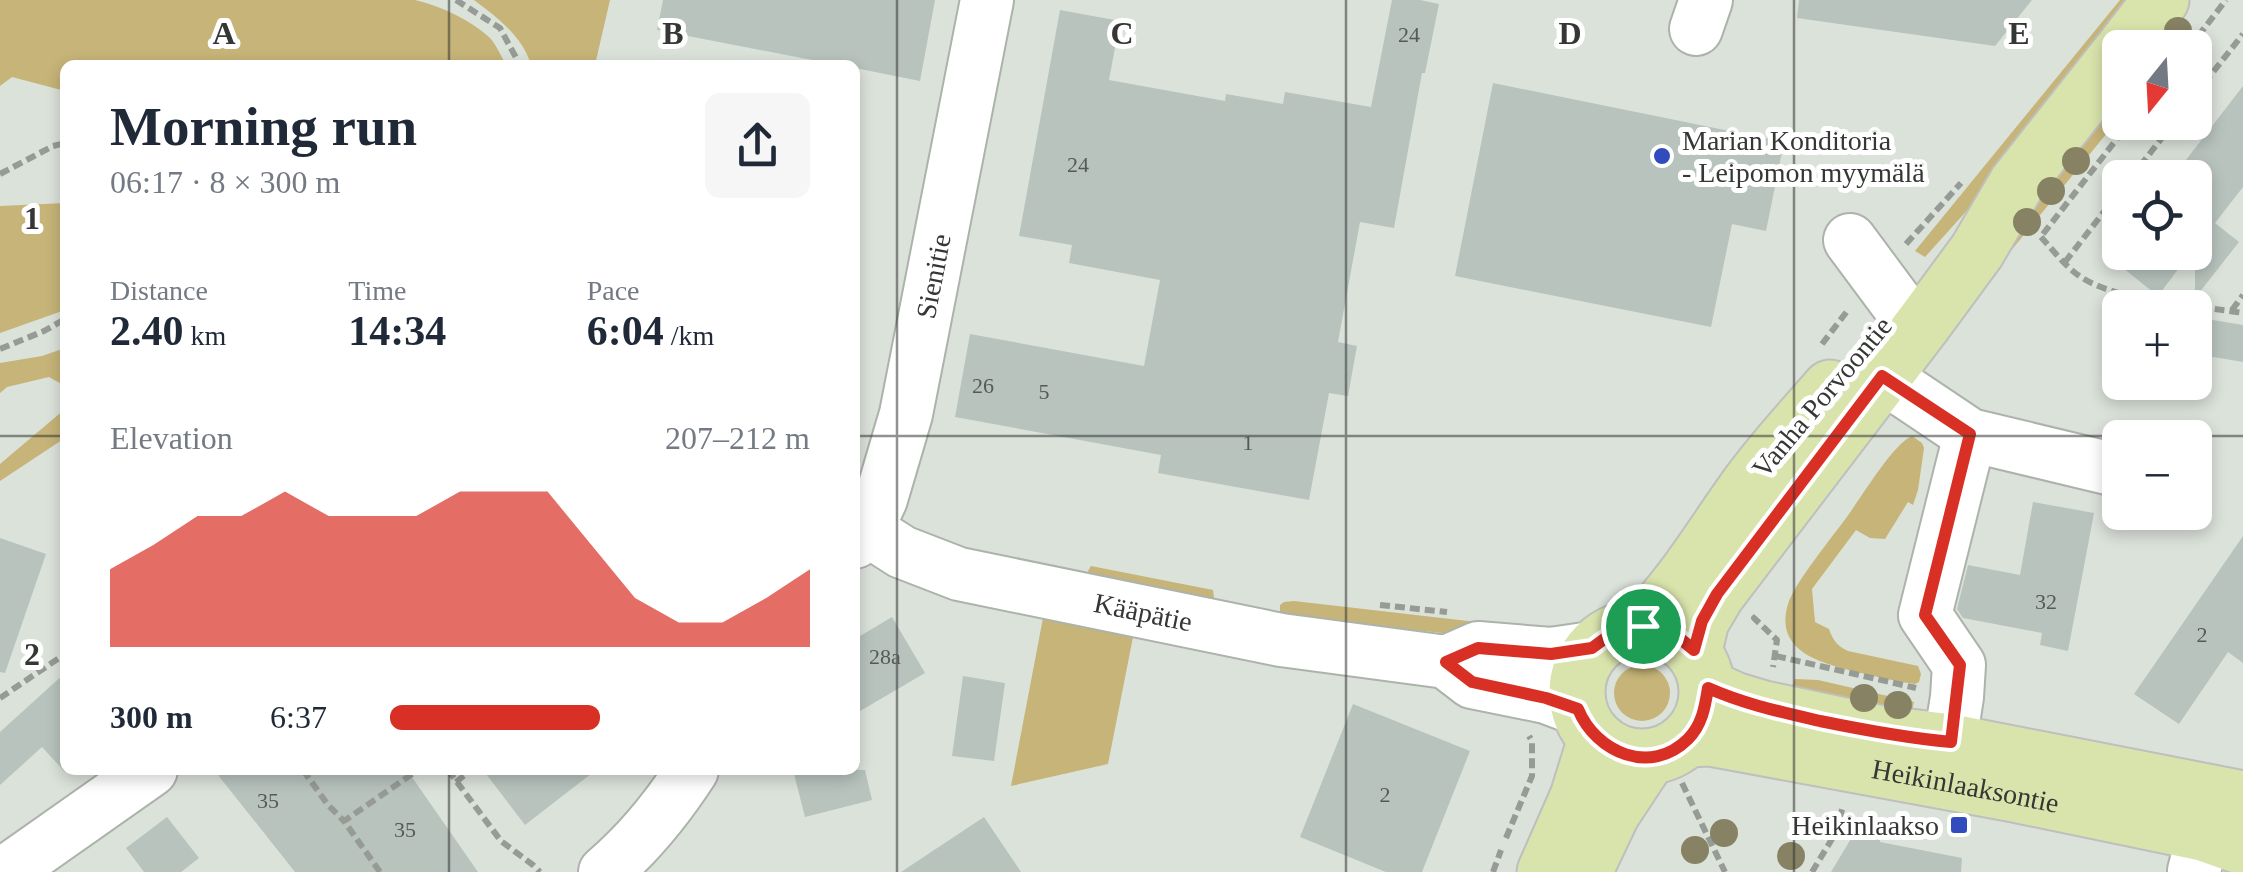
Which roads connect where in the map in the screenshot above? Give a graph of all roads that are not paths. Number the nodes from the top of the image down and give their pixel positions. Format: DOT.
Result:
graph roads {
  1 [pos="987,0"];
  2 [pos="2160,0"];
  3 [pos="2137,30"];
  4 [pos="2102,70"];
  5 [pos="1993,179"];
  6 [pos="1882,376"];
  7 [pos="1970,434"];
  8 [pos="2102,467"];
  9 [pos="860,531"];
  10 [pos="860,532"];
  11 [pos="1643,626"];
  12 [pos="1449,637"];
  13 [pos="1592,648"];
  14 [pos="1701,669"];
  15 [pos="1587,724"];
  16 [pos="1673,759"];
  17 [pos="1948,761"];
  18 [pos="143,775"];
  19 [pos="689,775"];
  20 [pos="2225,831"];
  21 [pos="6,872"];
  22 [pos="605,872"];
  23 [pos="1545,872"];
  24 [pos="1584,872"];
  1 -- 9 [label="street, Sienitie"];
  2 -- 3 [label="main road, Vanha Porvoontie"];
  4 -- 5 [label="main road, Vanha Porvoontie"];
  5 -- 6 [label="main road, Vanha Porvoontie"];
  5 -- 11 [label="main road, Vanha Porvoontie"];
  6 -- 7 [label="street"];
  6 -- 14 [label="main road, Vanha Porvoontie"];
  7 -- 8 [label="street"];
  7 -- 17 [label="street"];
  10 -- 12 [label="street, Kääpätie"];
  11 -- 13 [label="main road"];
  11 -- 14 [label="main road"];
  12 -- 13 [label="street, Kääpätie"];
  12 -- 15 [label="street, Kääpätie"];
  13 -- 15 [label="main road"];
  14 -- 16 [label="main road"];
  14 -- 17 [label="main road, Heikinlaaksontie"];
  15 -- 16 [label="main road"];
  15 -- 23 [label="main road"];
  16 -- 17 [label="main road, Heikinlaaksontie"];
  16 -- 24 [label="main road"];
  17 -- 20 [label="main road, Heikinlaaksontie"];
  18 -- 21 [label="street"];
  19 -- 22 [label="street"];
}
